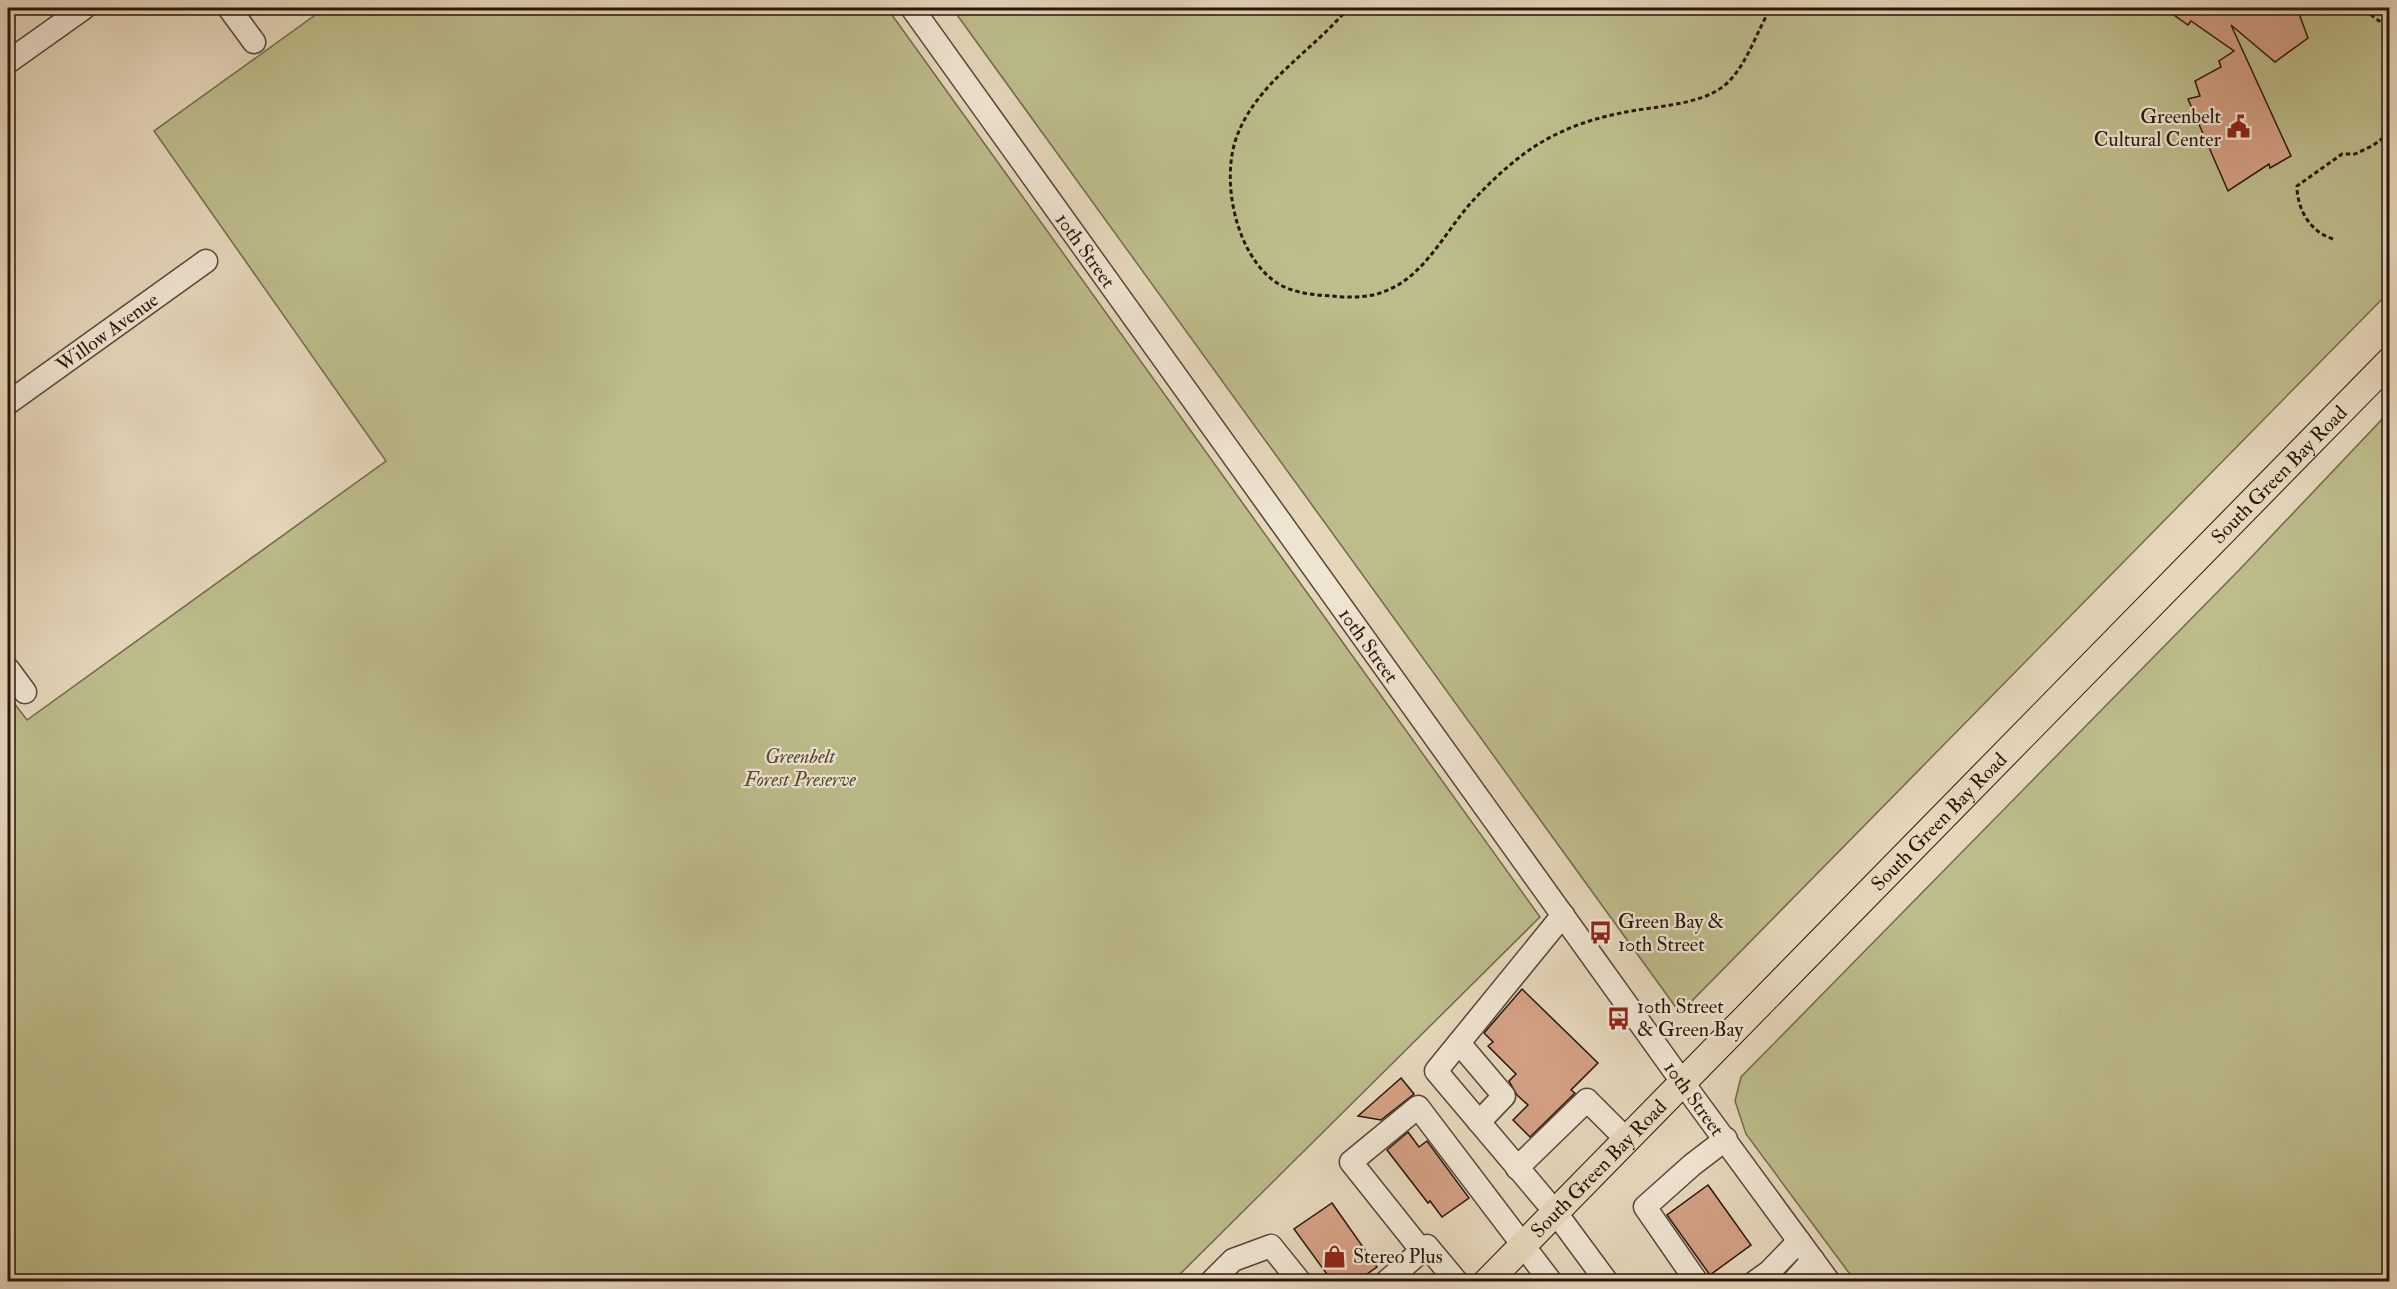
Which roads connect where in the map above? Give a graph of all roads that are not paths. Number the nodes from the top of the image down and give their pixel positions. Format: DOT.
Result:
graph roads {
  1 [pos="84,8"];
  2 [pos="229,8"];
  3 [pos="912,8"];
  4 [pos="254,42"];
  5 [pos="8,62"];
  6 [pos="206,261"];
  7 [pos="2390,361"];
  8 [pos="8,403"];
  9 [pos="8,669"];
  10 [pos="25,692"];
  11 [pos="1563,915"];
  12 [pos="1459,1043"];
  13 [pos="1683,1083"];
  14 [pos="1479,1122"];
  15 [pos="1726,1139"];
  16 [pos="1627,1140"];
  17 [pos="1518,1168"];
  18 [pos="1556,1213"];
  19 [pos="1799,1240"];
  20 [pos="1524,1245"];
  21 [pos="1422,1251"];
  22 [pos="1813,1260"];
  23 [pos="1211,1281"];
  24 [pos="1299,1281"];
  25 [pos="1386,1281"];
  26 [pos="1457,1281"];
  27 [pos="1487,1281"];
  28 [pos="1551,1281"];
  29 [pos="1607,1281"];
  30 [pos="1697,1281"];
  31 [pos="1755,1281"];
  32 [pos="1793,1281"];
  33 [pos="1829,1281"];
  1 -- 5 [label="street"];
  2 -- 4 [label="street"];
  3 -- 11 [label="street, 10th Street"];
  6 -- 8 [label="street, Willow Avenue"];
  7 -- 13 [label="main road, South Green Bay Road"];
  9 -- 10 [label="street"];
  11 -- 12 [label="street"];
  11 -- 13 [label="street, 10th Street"];
  12 -- 14 [label="street"];
  12 -- 14 [label="street"];
  13 -- 15 [label="street, 10th Street"];
  13 -- 16 [label="main road, South Green Bay Road"];
  14 -- 17 [label="street"];
  15 -- 19 [label="street, 10th Street"];
  15 -- 30 [label="street"];
  16 -- 17 [label="street"];
  16 -- 18 [label="main road, South Green Bay Road"];
  17 -- 18 [label="street"];
  18 -- 20 [label="main road, South Green Bay Road"];
  18 -- 29 [label="street"];
  19 -- 22 [label="street, 10th Street"];
  19 -- 31 [label="street"];
  20 -- 21 [label="street"];
  20 -- 27 [label="main road, South Green Bay Road"];
  20 -- 28 [label="street"];
  21 -- 25 [label="street"];
  21 -- 26 [label="street"];
  22 -- 32 [label="street"];
  22 -- 33 [label="street, 10th Street"];
  23 -- 24 [label="street"];
}
